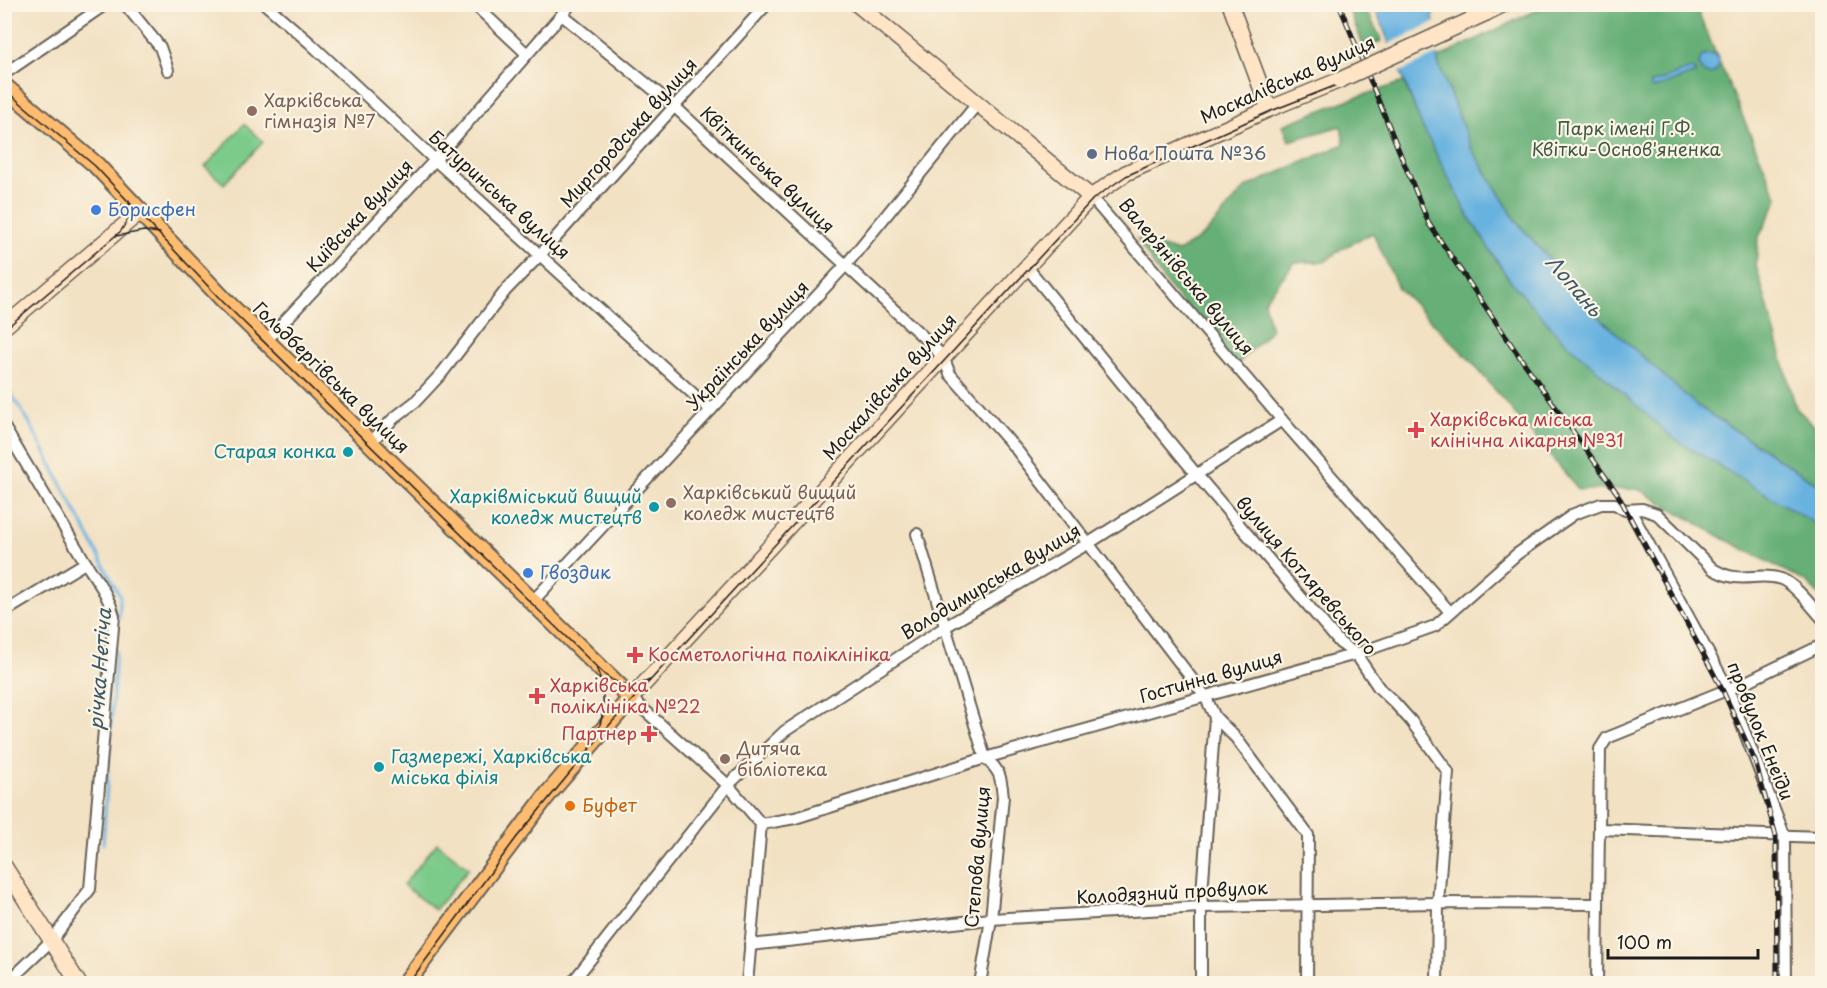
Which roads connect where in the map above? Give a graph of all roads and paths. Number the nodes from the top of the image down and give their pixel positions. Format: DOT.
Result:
graph roads {
  1 [pos="106,4"];
  2 [pos="125,4"];
  3 [pos="266,4"];
  4 [pos="474,4"];
  5 [pos="571,4"];
  6 [pos="767,4"];
  7 [pos="857,4"];
  8 [pos="1230,4"];
  9 [pos="1504,4"];
  10 [pos="562,15"];
  11 [pos="526,54"];
  12 [pos="168,70"];
  13 [pos="4,74"];
  14 [pos="4,86"];
  15 [pos="977,104"];
  16 [pos="675,107"];
  17 [pos="1269,109"];
  18 [pos="435,160"];
  19 [pos="1091,197"];
  20 [pos="141,211"];
  21 [pos="540,255"];
  22 [pos="845,266"];
  23 [pos="1027,267"];
  24 [pos="4,327"];
  25 [pos="266,340"];
  26 [pos="942,357"];
  27 [pos="711,410"];
  28 [pos="1282,420"];
  29 [pos="4,427"];
  30 [pos="370,443"];
  31 [pos="1196,474"];
  32 [pos="1633,509"];
  33 [pos="917,534"];
  34 [pos="1089,543"];
  35 [pos="85,563"];
  36 [pos="533,601"];
  37 [pos="4,612"];
  38 [pos="1450,612"];
  39 [pos="1822,618"];
  40 [pos="945,627"];
  41 [pos="1822,645"];
  42 [pos="1356,654"];
  43 [pos="1728,689"];
  44 [pos="1206,696"];
  45 [pos="631,698"];
  46 [pos="1215,717"];
  47 [pos="985,758"];
  48 [pos="728,785"];
  49 [pos="761,824"];
  50 [pos="1599,829"];
  51 [pos="1785,837"];
  52 [pos="1822,837"];
  53 [pos="4,867"];
  54 [pos="1438,903"];
  55 [pos="1307,904"];
  56 [pos="1597,904"];
  57 [pos="1201,907"];
  58 [pos="991,919"];
  59 [pos="52,940"];
  60 [pos="750,945"];
  61 [pos="6,984"];
  62 [pos="79,984"];
  63 [pos="405,984"];
  64 [pos="571,984"];
  65 [pos="747,984"];
  66 [pos="980,984"];
  67 [pos="1201,984"];
  68 [pos="1307,984"];
  69 [pos="1437,984"];
  70 [pos="1597,984"];
  71 [pos="1786,984"];
  1 -- 13 [label="street"];
  2 -- 12 [label="street"];
  3 -- 18 [label="street, Батуринська вулиця"];
  4 -- 11 [label="street"];
  5 -- 10 [label="street, Київська вулиця"];
  6 -- 16 [label="street, Миргородська вулиця"];
  7 -- 15 [label="street, Валер’янівська вулиця"];
  8 -- 17 [label="street"];
  9 -- 17 [label="street, Москалівська вулиця, bridge"];
  10 -- 11 [label="street, Київська вулиця"];
  10 -- 16 [label="street, Квіткинська вулиця"];
  11 -- 18 [label="street, Київська вулиця"];
  14 -- 20 [label="main road, Гольдбергівська вулиця"];
  15 -- 19 [label="street, Валер’янівська вулиця"];
  15 -- 22 [label="street, Українська вулиця"];
  16 -- 21 [label="street, Миргородська вулиця"];
  16 -- 22 [label="street, Квіткинська вулиця"];
  17 -- 19 [label="street, Москалівська вулиця"];
  18 -- 21 [label="street, Батуринська вулиця"];
  18 -- 25 [label="street, Київська вулиця"];
  19 -- 23 [label="street, Москалівська вулиця"];
  19 -- 28 [label="street, Валер’янівська вулиця"];
  20 -- 24 [label="street"];
  20 -- 25 [label="main road, Гольдбергівська вулиця"];
  21 -- 27 [label="street, Батуринська вулиця"];
  21 -- 30 [label="street, Миргородська вулиця"];
  22 -- 26 [label="street, Квіткинська вулиця"];
  22 -- 27 [label="street, Українська вулиця"];
  23 -- 26 [label="street, Москалівська вулиця"];
  23 -- 31 [label="street, вулиця Котляревського"];
  25 -- 30 [label="main road, Гольдбергівська вулиця"];
  26 -- 34 [label="street, Квіткинська вулиця"];
  26 -- 45 [label="street, Москалівська вулиця"];
  27 -- 36 [label="street, Українська вулиця"];
  28 -- 31 [label="street, Володимирська вулиця"];
  28 -- 38 [label="street, Валер’янівська вулиця"];
  29 -- 35 [label="street"];
  30 -- 36 [label="main road, Гольдбергівська вулиця"];
  31 -- 34 [label="street, Володимирська вулиця"];
  31 -- 42 [label="street, вулиця Котляревського"];
  32 -- 38 [label="street, Гостинна вулиця"];
  32 -- 39 [label="street, Гостинна вулиця"];
  32 -- 43 [label="street, провулок Енеїди"];
  33 -- 40 [label="street, Степова вулиця"];
  34 -- 40 [label="street, Володимирська вулиця"];
  34 -- 44 [label="street, Квіткинська вулиця"];
  35 -- 37 [label="street"];
  35 -- 59 [label="street"];
  36 -- 45 [label="main road, Гольдбергівська вулиця"];
  38 -- 42 [label="street, Гостинна вулиця"];
  40 -- 47 [label="street, Степова вулиця"];
  40 -- 48 [label="street, Володимирська вулиця"];
  41 -- 43 [label="street"];
  42 -- 44 [label="street, Гостинна вулиця"];
  42 -- 54 [label="street, вулиця Котляревського"];
  43 -- 50 [label="street"];
  43 -- 51 [label="street, провулок Енеїди"];
  44 -- 46 [label="street, Квіткинська вулиця"];
  44 -- 47 [label="street, Гостинна вулиця"];
  45 -- 48 [label="street"];
  45 -- 63 [label="main road, Москалівська вулиця"];
  46 -- 55 [label="street"];
  46 -- 57 [label="street"];
  47 -- 49 [label="street, Гостинна вулиця"];
  47 -- 58 [label="street, Степова вулиця"];
  48 -- 49 [label="street"];
  48 -- 64 [label="street, Володимирська вулиця"];
  49 -- 60 [label="street"];
  50 -- 51 [label="street"];
  50 -- 56 [label="street"];
  51 -- 52 [label="street"];
  51 -- 71 [label="street, провулок Енеїди"];
  53 -- 59 [label="street"];
  54 -- 55 [label="street, Колодязний провулок"];
  54 -- 56 [label="street, Колодязний провулок"];
  54 -- 69 [label="street, вулиця Котляревського"];
  55 -- 57 [label="street, Колодязний провулок"];
  55 -- 68 [label="street"];
  56 -- 70 [label="street"];
  57 -- 58 [label="street, Колодязний провулок"];
  57 -- 67 [label="street"];
  58 -- 60 [label="street, Колодязний провулок"];
  58 -- 66 [label="street, Степова вулиця"];
  59 -- 61 [label="street"];
  59 -- 62 [label="street"];
  60 -- 65 [label="street"];
}
